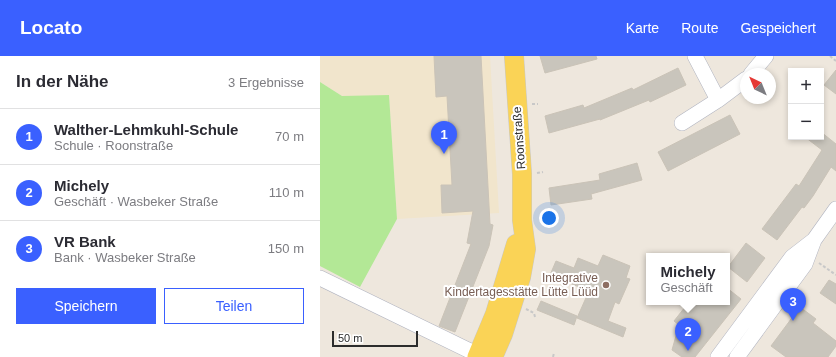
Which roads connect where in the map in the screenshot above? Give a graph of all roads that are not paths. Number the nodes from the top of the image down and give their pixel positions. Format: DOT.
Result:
graph roads {
  1 [pos="514,56"];
  2 [pos="695,56"];
  3 [pos="766,56"];
  4 [pos="756,68"];
  5 [pos="740,84"];
  6 [pos="718,100"];
  7 [pos="682,123"];
  8 [pos="836,209"];
  9 [pos="814,240"];
  10 [pos="320,278"];
  11 [pos="733,354"];
  12 [pos="483,356"];
  1 -- 12 [label="main road, Roonstraße"];
  2 -- 6 [label="street"];
  3 -- 4 [label="street"];
  5 -- 6 [label="street"];
  6 -- 7 [label="street"];
  8 -- 9 [label="street"];
  9 -- 11 [label="street"];
  9 -- 11 [label="street"];
  10 -- 12 [label="street"];
}
